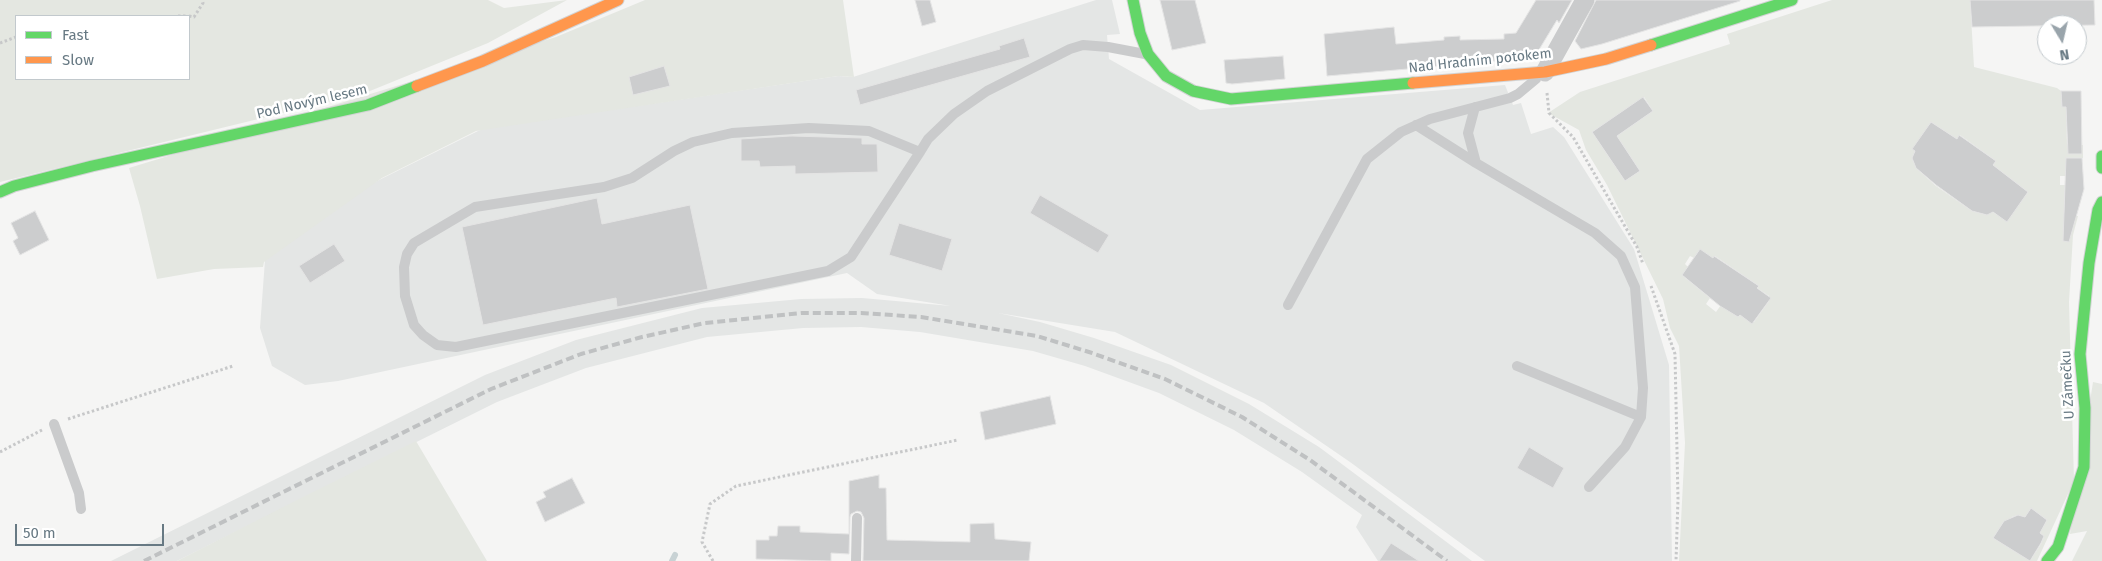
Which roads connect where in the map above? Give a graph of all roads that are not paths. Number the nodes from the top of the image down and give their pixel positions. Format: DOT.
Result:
graph roads {
  1 [pos="618,0"];
  2 [pos="1133,0"];
  3 [pos="1585,0"];
  4 [pos="1792,0"];
  5 [pos="1148,54"];
  6 [pos="1545,72"];
  7 [pos="1475,107"];
  8 [pos="1416,125"];
  9 [pos="920,152"];
  10 [pos="2102,156"];
  11 [pos="1476,164"];
  12 [pos="2102,168"];
  13 [pos="0,192"];
  14 [pos="2102,202"];
  15 [pos="1288,305"];
  16 [pos="1517,366"];
  17 [pos="1641,417"];
  18 [pos="54,424"];
  19 [pos="1590,487"];
  20 [pos="81,509"];
  21 [pos="857,518"];
  22 [pos="856,561"];
  23 [pos="2047,561"];
  1 -- 13 [label="street, Pod Novým lesem"];
  2 -- 5 [label="street"];
  3 -- 6 [label="street"];
  4 -- 6 [label="street, Nad Hradním potokem"];
  5 -- 6 [label="street, Nad Hradním potokem"];
  5 -- 9 [label="lane"];
  6 -- 7 [label="lane"];
  7 -- 8 [label="lane"];
  7 -- 11 [label="lane"];
  8 -- 11 [label="lane"];
  8 -- 15 [label="lane"];
  9 -- 9 [label="lane"];
  10 -- 12 [label="street"];
  11 -- 17 [label="lane"];
  14 -- 23 [label="street, U Zámečku"];
  16 -- 17 [label="lane"];
  17 -- 19 [label="lane"];
  18 -- 20 [label="lane"];
  21 -- 22 [label="lane"];
}
